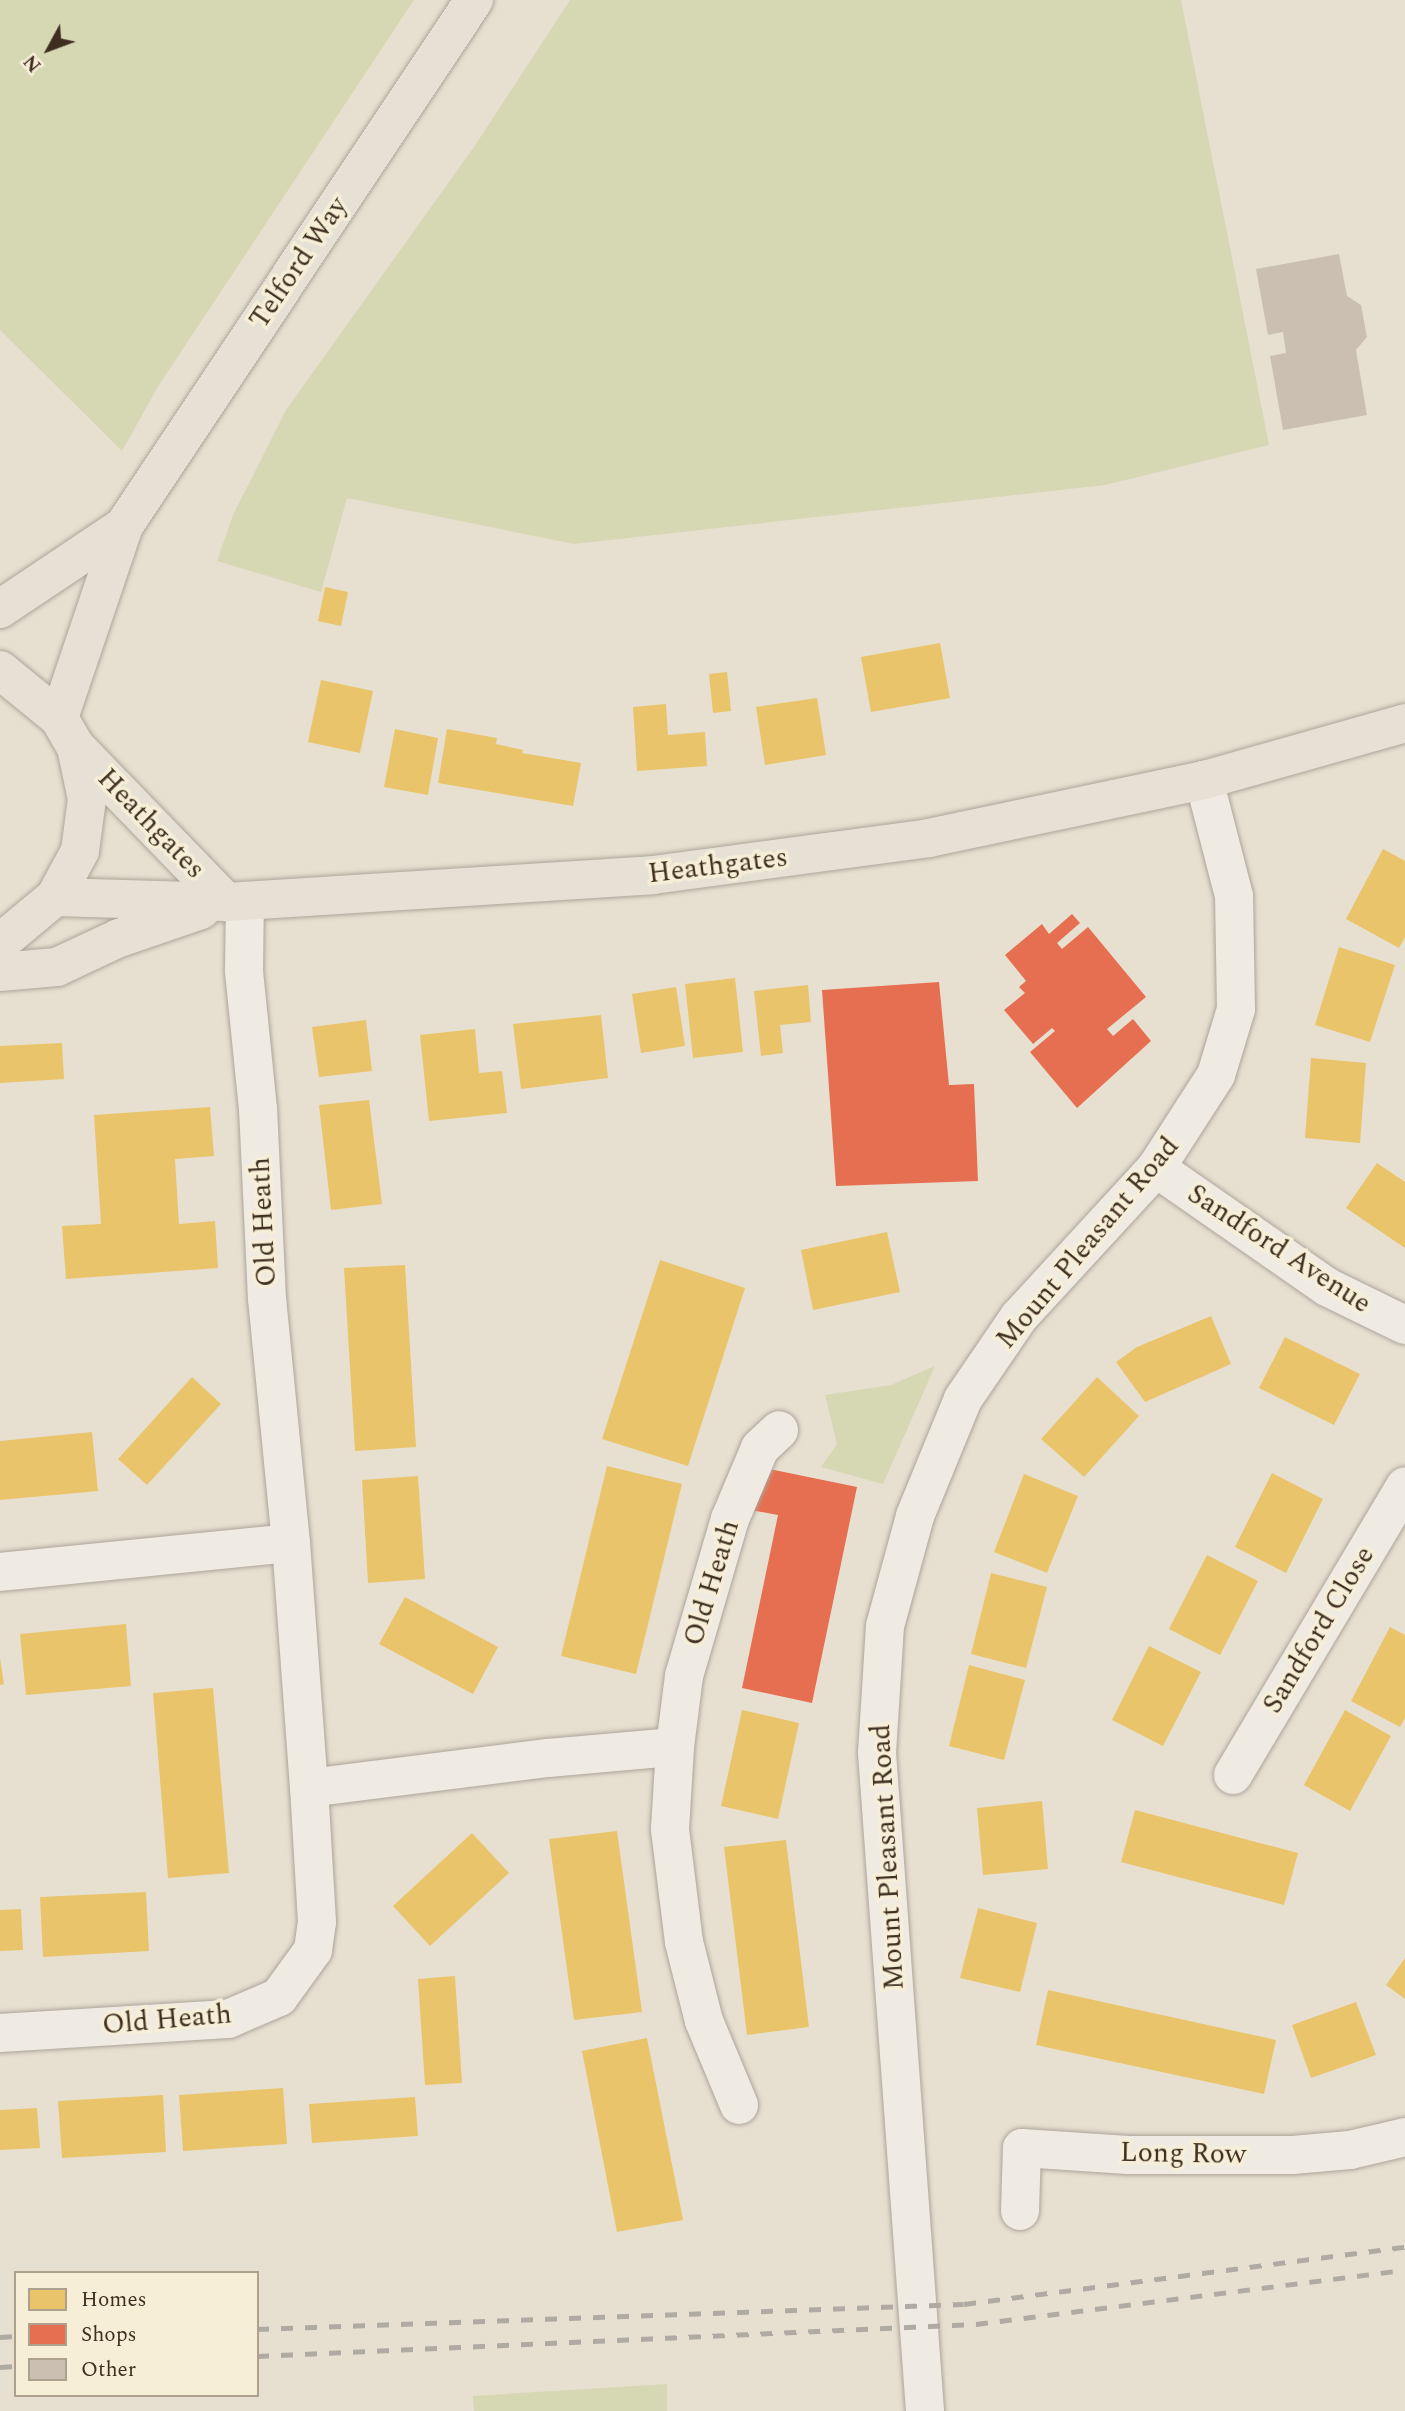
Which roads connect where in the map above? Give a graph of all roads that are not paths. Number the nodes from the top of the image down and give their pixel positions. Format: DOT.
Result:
graph roads {
  1 [pos="474,0"];
  2 [pos="124,526"];
  3 [pos="0,609"];
  4 [pos="0,670"];
  5 [pos="1405,723"];
  6 [pos="67,733"];
  7 [pos="1204,780"];
  8 [pos="55,897"];
  9 [pos="236,902"];
  10 [pos="0,943"];
  11 [pos="0,972"];
  12 [pos="1156,1168"];
  13 [pos="1405,1325"];
  14 [pos="779,1430"];
  15 [pos="1405,1486"];
  16 [pos="291,1543"];
  17 [pos="0,1572"];
  18 [pos="675,1747"];
  19 [pos="1233,1774"];
  20 [pos="309,1788"];
  21 [pos="0,2033"];
  22 [pos="738,2105"];
  23 [pos="1405,2137"];
  24 [pos="1020,2211"];
  25 [pos="925,2411"];
  1 -- 2 [label="main road, Telford Way"];
  2 -- 3 [label="main road, Telford Way"];
  2 -- 6 [label="main road, Telford Way"];
  4 -- 6 [label="main road, Heathgates"];
  5 -- 7 [label="main road, Heathgates"];
  6 -- 8 [label="main road"];
  6 -- 9 [label="main road, Heathgates"];
  7 -- 9 [label="main road, Heathgates"];
  7 -- 12 [label="street, Mount Pleasant Road"];
  8 -- 9 [label="main road, Heathgates"];
  8 -- 10 [label="main road"];
  9 -- 11 [label="main road"];
  9 -- 16 [label="street, Old Heath"];
  12 -- 13 [label="street, Sandford Avenue"];
  12 -- 25 [label="street, Mount Pleasant Road"];
  14 -- 18 [label="street, Old Heath"];
  15 -- 19 [label="street, Sandford Close"];
  16 -- 17 [label="street"];
  16 -- 20 [label="street, Old Heath"];
  18 -- 20 [label="street"];
  18 -- 22 [label="street, Old Heath"];
  20 -- 21 [label="street, Old Heath"];
  23 -- 24 [label="street, Long Row"];
}
